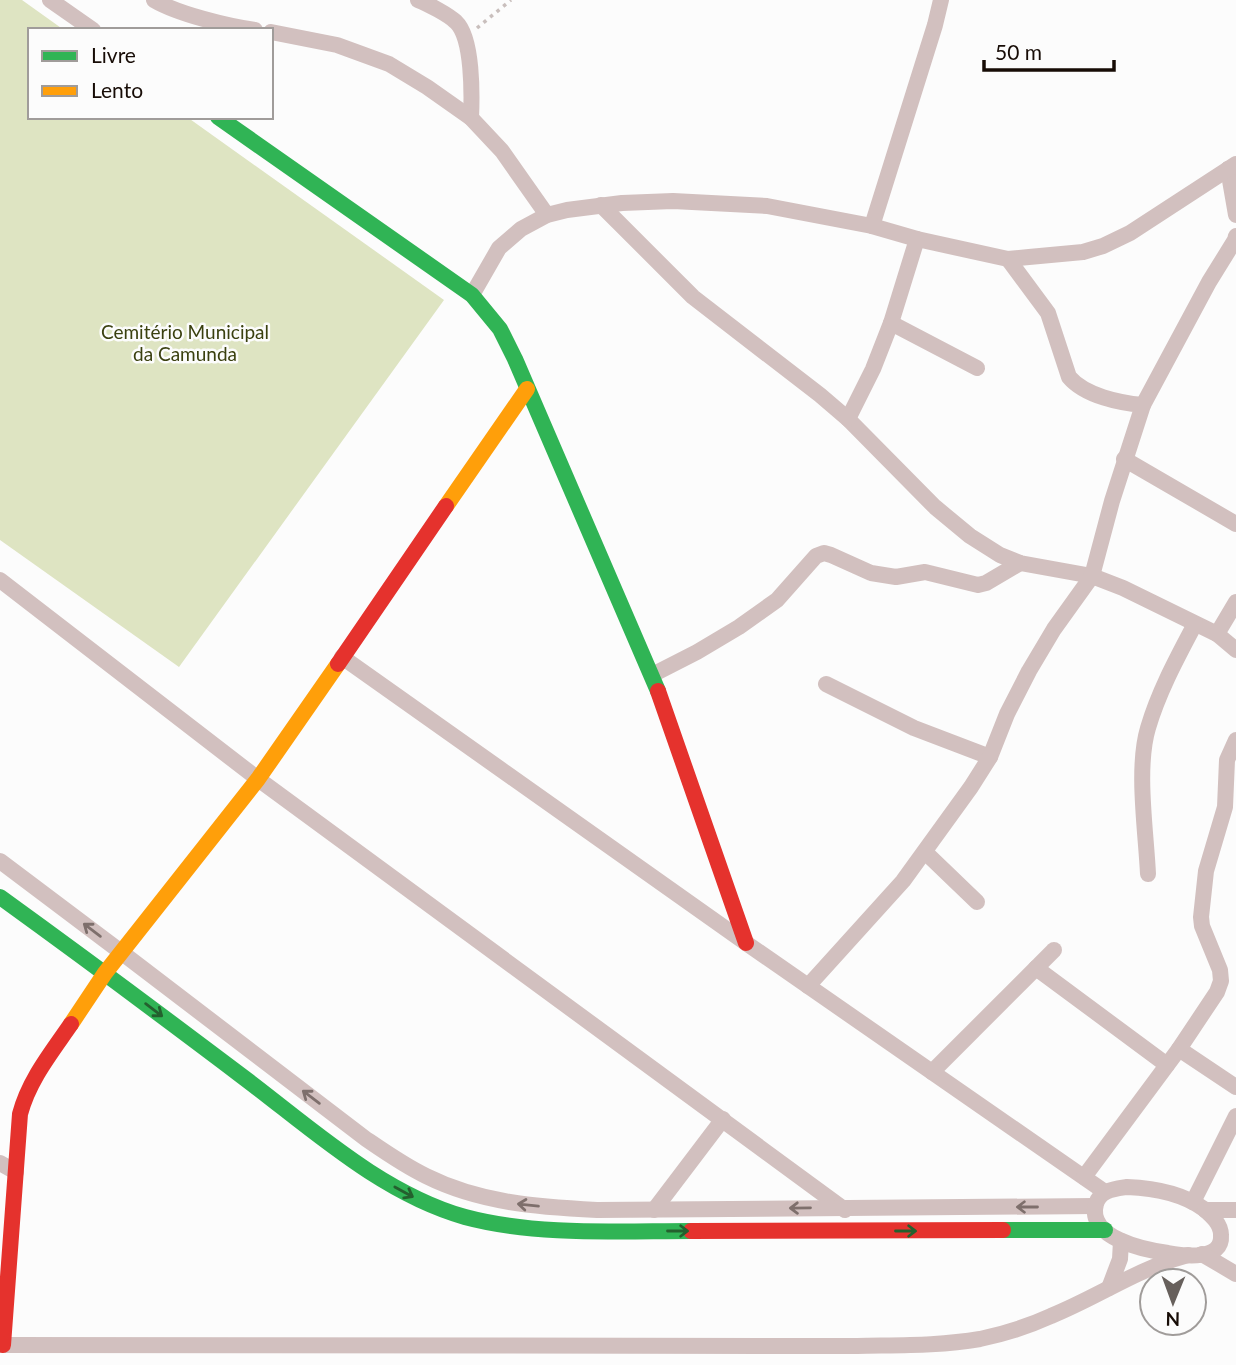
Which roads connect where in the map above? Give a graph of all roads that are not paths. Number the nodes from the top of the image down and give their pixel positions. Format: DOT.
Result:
graph roads {
  1 [pos="50,0"];
  2 [pos="154,0"];
  3 [pos="418,0"];
  4 [pos="941,0"];
  5 [pos="90,28"];
  6 [pos="241,28"];
  7 [pos="273,32"];
  8 [pos="471,118"];
  9 [pos="221,119"];
  10 [pos="1232,167"];
  11 [pos="601,205"];
  12 [pos="547,215"];
  13 [pos="1236,215"];
  14 [pos="872,226"];
  15 [pos="1236,236"];
  16 [pos="917,239"];
  17 [pos="1008,258"];
  18 [pos="472,295"];
  19 [pos="891,323"];
  20 [pos="977,368"];
  21 [pos="527,389"];
  22 [pos="1143,405"];
  23 [pos="848,419"];
  24 [pos="1125,459"];
  25 [pos="1236,524"];
  26 [pos="1020,563"];
  27 [pos="1092,576"];
  28 [pos="0,580"];
  29 [pos="1236,602"];
  30 [pos="1195,624"];
  31 [pos="1217,635"];
  32 [pos="1236,650"];
  33 [pos="342,657"];
  34 [pos="652,675"];
  35 [pos="826,684"];
  36 [pos="1236,740"];
  37 [pos="990,757"];
  38 [pos="258,779"];
  39 [pos="925,852"];
  40 [pos="0,861"];
  41 [pos="1148,874"];
  42 [pos="0,897"];
  43 [pos="977,902"];
  44 [pos="746,943"];
  45 [pos="1054,950"];
  46 [pos="121,952"];
  47 [pos="1036,968"];
  48 [pos="105,973"];
  49 [pos="808,986"];
  50 [pos="1178,1049"];
  51 [pos="1167,1065"];
  52 [pos="932,1072"];
  53 [pos="1236,1087"];
  54 [pos="1236,1116"];
  55 [pos="723,1119"];
  56 [pos="0,1163"];
  57 [pos="16,1172"];
  58 [pos="1084,1177"];
  59 [pos="1105,1192"];
  60 [pos="1096,1206"];
  61 [pos="1199,1206"];
  62 [pos="843,1207"];
  63 [pos="654,1210"];
  64 [pos="1236,1210"];
  65 [pos="1105,1230"];
  66 [pos="860,1231"];
  67 [pos="1229,1233"];
  68 [pos="1121,1241"];
  69 [pos="1195,1255"];
  70 [pos="1236,1274"];
  71 [pos="1109,1288"];
  72 [pos="2,1345"];
  1 -- 5 [label="street"];
  2 -- 6 [label="street"];
  3 -- 8 [label="street"];
  4 -- 14 [label="street"];
  7 -- 8 [label="street"];
  8 -- 12 [label="street"];
  9 -- 18 [label="street"];
  10 -- 13 [label="street"];
  10 -- 17 [label="street"];
  11 -- 12 [label="street"];
  11 -- 14 [label="street"];
  11 -- 23 [label="street"];
  12 -- 18 [label="street"];
  14 -- 16 [label="street"];
  15 -- 22 [label="street"];
  16 -- 17 [label="street"];
  16 -- 19 [label="street"];
  17 -- 22 [label="street"];
  18 -- 21 [label="street"];
  19 -- 20 [label="street"];
  19 -- 23 [label="street"];
  21 -- 33 [label="street"];
  21 -- 34 [label="street"];
  22 -- 24 [label="street"];
  23 -- 26 [label="street"];
  24 -- 25 [label="street"];
  24 -- 27 [label="street"];
  26 -- 27 [label="street"];
  26 -- 34 [label="street"];
  27 -- 30 [label="street"];
  27 -- 37 [label="street"];
  28 -- 38 [label="street"];
  29 -- 31 [label="street"];
  30 -- 31 [label="street"];
  30 -- 41 [label="street"];
  31 -- 32 [label="street"];
  33 -- 38 [label="street"];
  33 -- 44 [label="street"];
  34 -- 44 [label="street"];
  35 -- 37 [label="street"];
  36 -- 50 [label="street"];
  37 -- 39 [label="street"];
  38 -- 46 [label="street"];
  38 -- 55 [label="street"];
  39 -- 43 [label="street"];
  39 -- 49 [label="street"];
  46 -- 40 [label="street, one-way"];
  42 -- 48 [label="street"];
  44 -- 49 [label="street"];
  45 -- 47 [label="street"];
  46 -- 48 [label="street"];
  63 -- 46 [label="street, one-way"];
  47 -- 51 [label="street"];
  47 -- 52 [label="street"];
  48 -- 57 [label="street"];
  48 -- 66 [label="street, one-way"];
  49 -- 52 [label="street"];
  50 -- 51 [label="street"];
  50 -- 53 [label="street"];
  51 -- 58 [label="street"];
  52 -- 58 [label="street"];
  54 -- 61 [label="street"];
  55 -- 62 [label="street"];
  55 -- 63 [label="street"];
  56 -- 57 [label="street"];
  57 -- 72 [label="street"];
  58 -- 59 [label="street"];
  59 -- 60 [label="street"];
  59 -- 61 [label="street"];
  60 -- 62 [label="street, one-way"];
  60 -- 65 [label="street"];
  61 -- 64 [label="street"];
  61 -- 67 [label="street"];
  62 -- 63 [label="street, one-way"];
  62 -- 66 [label="street"];
  66 -- 65 [label="street, one-way"];
  65 -- 68 [label="street"];
  67 -- 69 [label="street"];
  68 -- 69 [label="street"];
  68 -- 71 [label="street"];
  69 -- 70 [label="street"];
  69 -- 71 [label="street"];
  71 -- 72 [label="street"];
}
